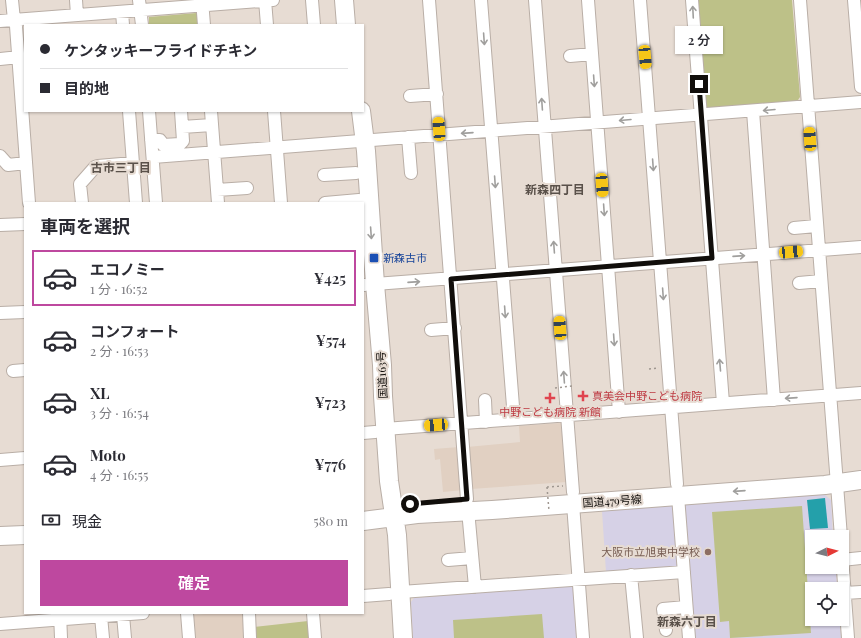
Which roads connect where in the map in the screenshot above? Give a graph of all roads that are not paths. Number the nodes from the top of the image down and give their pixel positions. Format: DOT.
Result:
graph roads {
  1 [pos="12,0"];
  2 [pos="76,0"];
  3 [pos="265,0"];
  4 [pos="273,0"];
  5 [pos="312,0"];
  6 [pos="344,0"];
  7 [pos="354,0"];
  8 [pos="429,0"];
  9 [pos="481,0"];
  10 [pos="535,0"];
  11 [pos="588,0"];
  12 [pos="640,0"];
  13 [pos="692,0"];
  14 [pos="854,0"];
  15 [pos="799,1"];
  16 [pos="202,3"];
  17 [pos="140,6"];
  18 [pos="122,12"];
  19 [pos="77,15"];
  20 [pos="14,20"];
  21 [pos="0,21"];
  22 [pos="123,24"];
  23 [pos="142,24"];
  24 [pos="204,24"];
  25 [pos="267,24"];
  26 [pos="314,24"];
  27 [pos="346,24"];
  28 [pos="356,24"];
  29 [pos="592,54"];
  30 [pos="570,56"];
  31 [pos="19,57"];
  32 [pos="0,59"];
  33 [pos="861,87"];
  34 [pos="437,94"];
  35 [pos="410,96"];
  36 [pos="861,102"];
  37 [pos="808,106"];
  38 [pos="752,111"];
  39 [pos="130,112"];
  40 [pos="149,112"];
  41 [pos="181,112"];
  42 [pos="211,112"];
  43 [pos="274,112"];
  44 [pos="351,112"];
  45 [pos="361,112"];
  46 [pos="701,115"];
  47 [pos="649,118"];
  48 [pos="597,123"];
  49 [pos="212,125"];
  50 [pos="544,127"];
  51 [pos="182,128"];
  52 [pos="491,131"];
  53 [pos="440,135"];
  54 [pos="408,137"];
  55 [pos="151,140"];
  56 [pos="359,141"];
  57 [pos="277,147"];
  58 [pos="181,149"];
  59 [pos="214,152"];
  60 [pos="0,156"];
  61 [pos="152,157"];
  62 [pos="26,163"];
  63 [pos="133,163"];
  64 [pos="356,173"];
  65 [pos="412,173"];
  66 [pos="324,176"];
  67 [pos="247,188"];
  68 [pos="217,190"];
  69 [pos="29,202"];
  70 [pos="82,202"];
  71 [pos="136,202"];
  72 [pos="156,202"];
  73 [pos="218,202"];
  74 [pos="281,202"];
  75 [pos="359,202"];
  76 [pos="363,202"];
  77 [pos="364,221"];
  78 [pos="24,224"];
  79 [pos="0,225"];
  80 [pos="816,226"];
  81 [pos="794,228"];
  82 [pos="861,247"];
  83 [pos="818,250"];
  84 [pos="764,255"];
  85 [pos="712,258"];
  86 [pos="364,261"];
  87 [pos="660,263"];
  88 [pos="608,267"];
  89 [pos="555,270"];
  90 [pos="502,275"];
  91 [pos="451,279"];
  92 [pos="820,281"];
  93 [pos="799,283"];
  94 [pos="368,285"];
  95 [pos="24,312"];
  96 [pos="0,313"];
  97 [pos="454,328"];
  98 [pos="432,330"];
  99 [pos="861,393"];
  100 [pos="829,395"];
  101 [pos="485,400"];
  102 [pos="774,400"];
  103 [pos="723,403"];
  104 [pos="671,408"];
  105 [pos="619,412"];
  106 [pos="567,416"];
  107 [pos="514,419"];
  108 [pos="486,422"];
  109 [pos="462,423"];
  110 [pos="374,431"];
  111 [pos="24,458"];
  112 [pos="0,460"];
  113 [pos="861,470"];
  114 [pos="836,478"];
  115 [pos="861,480"];
  116 [pos="678,490"];
  117 [pos="570,494"];
  118 [pos="468,505"];
  119 [pos="364,509"];
  120 [pos="388,512"];
  121 [pos="364,521"];
  122 [pos="840,530"];
  123 [pos="24,535"];
  124 [pos="0,536"];
  125 [pos="24,545"];
  126 [pos="0,546"];
  127 [pos="472,558"];
  128 [pos="861,558"];
  129 [pos="849,559"];
  130 [pos="448,560"];
  131 [pos="684,572"];
  132 [pos="631,575"];
  133 [pos="579,579"];
  134 [pos="475,587"];
  135 [pos="861,592"];
  136 [pos="395,593"];
  137 [pos="849,593"];
  138 [pos="364,596"];
  139 [pos="686,607"];
  140 [pos="123,614"];
  141 [pos="187,614"];
  142 [pos="248,614"];
  143 [pos="313,614"];
  144 [pos="60,616"];
  145 [pos="101,616"];
  146 [pos="0,624"];
  147 [pos="847,626"];
  148 [pos="666,630"];
  149 [pos="61,638"];
  150 [pos="103,638"];
  151 [pos="125,638"];
  152 [pos="189,638"];
  153 [pos="250,638"];
  154 [pos="314,638"];
  155 [pos="392,638"];
  156 [pos="403,638"];
  157 [pos="583,638"];
  158 [pos="637,638"];
  159 [pos="689,638"];
  160 [pos="848,638"];
  1 -- 20 [label="street"];
  2 -- 19 [label="street"];
  3 -- 4 [label="street"];
  3 -- 16 [label="street"];
  3 -- 25 [label="street"];
  5 -- 26 [label="street"];
  6 -- 27 [label="highway"];
  7 -- 28 [label="highway"];
  8 -- 34 [label="street"];
  9 -- 52 [label="street, one-way"];
  50 -- 10 [label="street, one-way"];
  11 -- 29 [label="street"];
  12 -- 47 [label="street"];
  46 -- 13 [label="street, one-way"];
  14 -- 33 [label="street"];
  15 -- 37 [label="street"];
  16 -- 17 [label="street"];
  16 -- 24 [label="street"];
  17 -- 18 [label="street"];
  17 -- 23 [label="street"];
  18 -- 19 [label="street"];
  18 -- 22 [label="street"];
  19 -- 20 [label="street"];
  20 -- 21 [label="street"];
  20 -- 31 [label="street"];
  29 -- 30 [label="street"];
  29 -- 48 [label="street, one-way"];
  31 -- 32 [label="street"];
  31 -- 62 [label="street"];
  34 -- 35 [label="street"];
  34 -- 53 [label="street"];
  36 -- 37 [label="street"];
  37 -- 38 [label="street, one-way"];
  37 -- 80 [label="street"];
  38 -- 46 [label="street"];
  38 -- 84 [label="street"];
  39 -- 63 [label="street"];
  40 -- 55 [label="street"];
  41 -- 51 [label="street"];
  42 -- 49 [label="street"];
  43 -- 57 [label="street"];
  44 -- 56 [label="highway, 国道163号"];
  45 -- 56 [label="highway, 国道163号"];
  46 -- 47 [label="street"];
  46 -- 85 [label="street"];
  47 -- 48 [label="street, one-way"];
  47 -- 87 [label="street, one-way"];
  48 -- 50 [label="street"];
  48 -- 88 [label="street, one-way"];
  49 -- 51 [label="street"];
  49 -- 59 [label="street"];
  50 -- 52 [label="street"];
  89 -- 50 [label="street, one-way"];
  51 -- 58 [label="street"];
  52 -- 53 [label="street, one-way"];
  52 -- 90 [label="street, one-way"];
  53 -- 54 [label="street"];
  53 -- 91 [label="street"];
  54 -- 56 [label="street"];
  54 -- 65 [label="street"];
  55 -- 58 [label="street"];
  55 -- 61 [label="street"];
  56 -- 57 [label="street"];
  56 -- 64 [label="highway, 国道163号"];
  56 -- 76 [label="highway, 国道163号, one-way"];
  57 -- 59 [label="street"];
  57 -- 74 [label="street"];
  58 -- 59 [label="street"];
  58 -- 61 [label="street"];
  59 -- 68 [label="street"];
  60 -- 62 [label="street"];
  61 -- 72 [label="street"];
  62 -- 69 [label="street"];
  63 -- 70 [label="street"];
  63 -- 71 [label="street"];
  64 -- 66 [label="street"];
  64 -- 75 [label="highway, 国道163号"];
  67 -- 68 [label="street"];
  68 -- 73 [label="street"];
  77 -- 94 [label="highway, 国道163号, one-way"];
  78 -- 79 [label="street"];
  80 -- 81 [label="street"];
  80 -- 83 [label="street"];
  82 -- 83 [label="street"];
  83 -- 84 [label="street"];
  83 -- 92 [label="street"];
  85 -- 84 [label="street, one-way"];
  84 -- 102 [label="street"];
  85 -- 87 [label="street"];
  103 -- 85 [label="street, one-way"];
  86 -- 94 [label="highway, 国道163号"];
  87 -- 88 [label="street"];
  87 -- 104 [label="street, one-way"];
  88 -- 89 [label="street"];
  88 -- 105 [label="street, one-way"];
  89 -- 90 [label="street"];
  106 -- 89 [label="street, one-way"];
  90 -- 91 [label="street"];
  90 -- 107 [label="street, one-way"];
  94 -- 91 [label="street, one-way"];
  91 -- 97 [label="street"];
  92 -- 93 [label="street"];
  92 -- 100 [label="street"];
  94 -- 110 [label="highway, 国道163号"];
  95 -- 96 [label="street"];
  97 -- 98 [label="street"];
  97 -- 109 [label="street"];
  99 -- 100 [label="street"];
  100 -- 102 [label="street, one-way"];
  100 -- 114 [label="street"];
  101 -- 108 [label="street"];
  102 -- 103 [label="street"];
  103 -- 104 [label="street"];
  104 -- 105 [label="street"];
  104 -- 116 [label="street"];
  105 -- 106 [label="street"];
  106 -- 107 [label="street"];
  106 -- 117 [label="street"];
  107 -- 108 [label="street"];
  108 -- 109 [label="street"];
  109 -- 110 [label="street"];
  109 -- 118 [label="street"];
  110 -- 120 [label="highway, 国道163号"];
  111 -- 112 [label="street"];
  113 -- 114 [label="highway, 国道479号線"];
  114 -- 115 [label="highway, 国道479号線"];
  114 -- 116 [label="highway, 国道479号線"];
  114 -- 122 [label="street"];
  116 -- 117 [label="highway, 国道479号線"];
  116 -- 131 [label="street"];
  117 -- 118 [label="highway, 国道479号線"];
  117 -- 133 [label="street"];
  118 -- 120 [label="highway, 国道479号線"];
  118 -- 127 [label="street"];
  119 -- 120 [label="highway, 国道479号線"];
  120 -- 121 [label="highway, 国道479号線"];
  120 -- 136 [label="highway, 国道163号"];
  123 -- 124 [label="highway"];
  125 -- 126 [label="highway"];
  127 -- 130 [label="street"];
  127 -- 134 [label="street"];
  128 -- 129 [label="street"];
  131 -- 132 [label="street"];
  131 -- 139 [label="street"];
  132 -- 133 [label="street"];
  132 -- 158 [label="street"];
  133 -- 134 [label="street"];
  133 -- 157 [label="street"];
  134 -- 136 [label="street"];
  135 -- 137 [label="street"];
  136 -- 138 [label="street"];
  136 -- 155 [label="highway, 国道163号"];
  136 -- 156 [label="highway, 国道163号"];
  139 -- 148 [label="street"];
  139 -- 159 [label="street"];
  140 -- 145 [label="street"];
  140 -- 151 [label="street"];
  141 -- 152 [label="street"];
  142 -- 153 [label="street"];
  143 -- 154 [label="street"];
  144 -- 145 [label="street"];
  144 -- 146 [label="street"];
  144 -- 149 [label="street"];
  145 -- 150 [label="street"];
  147 -- 160 [label="street"];
}
